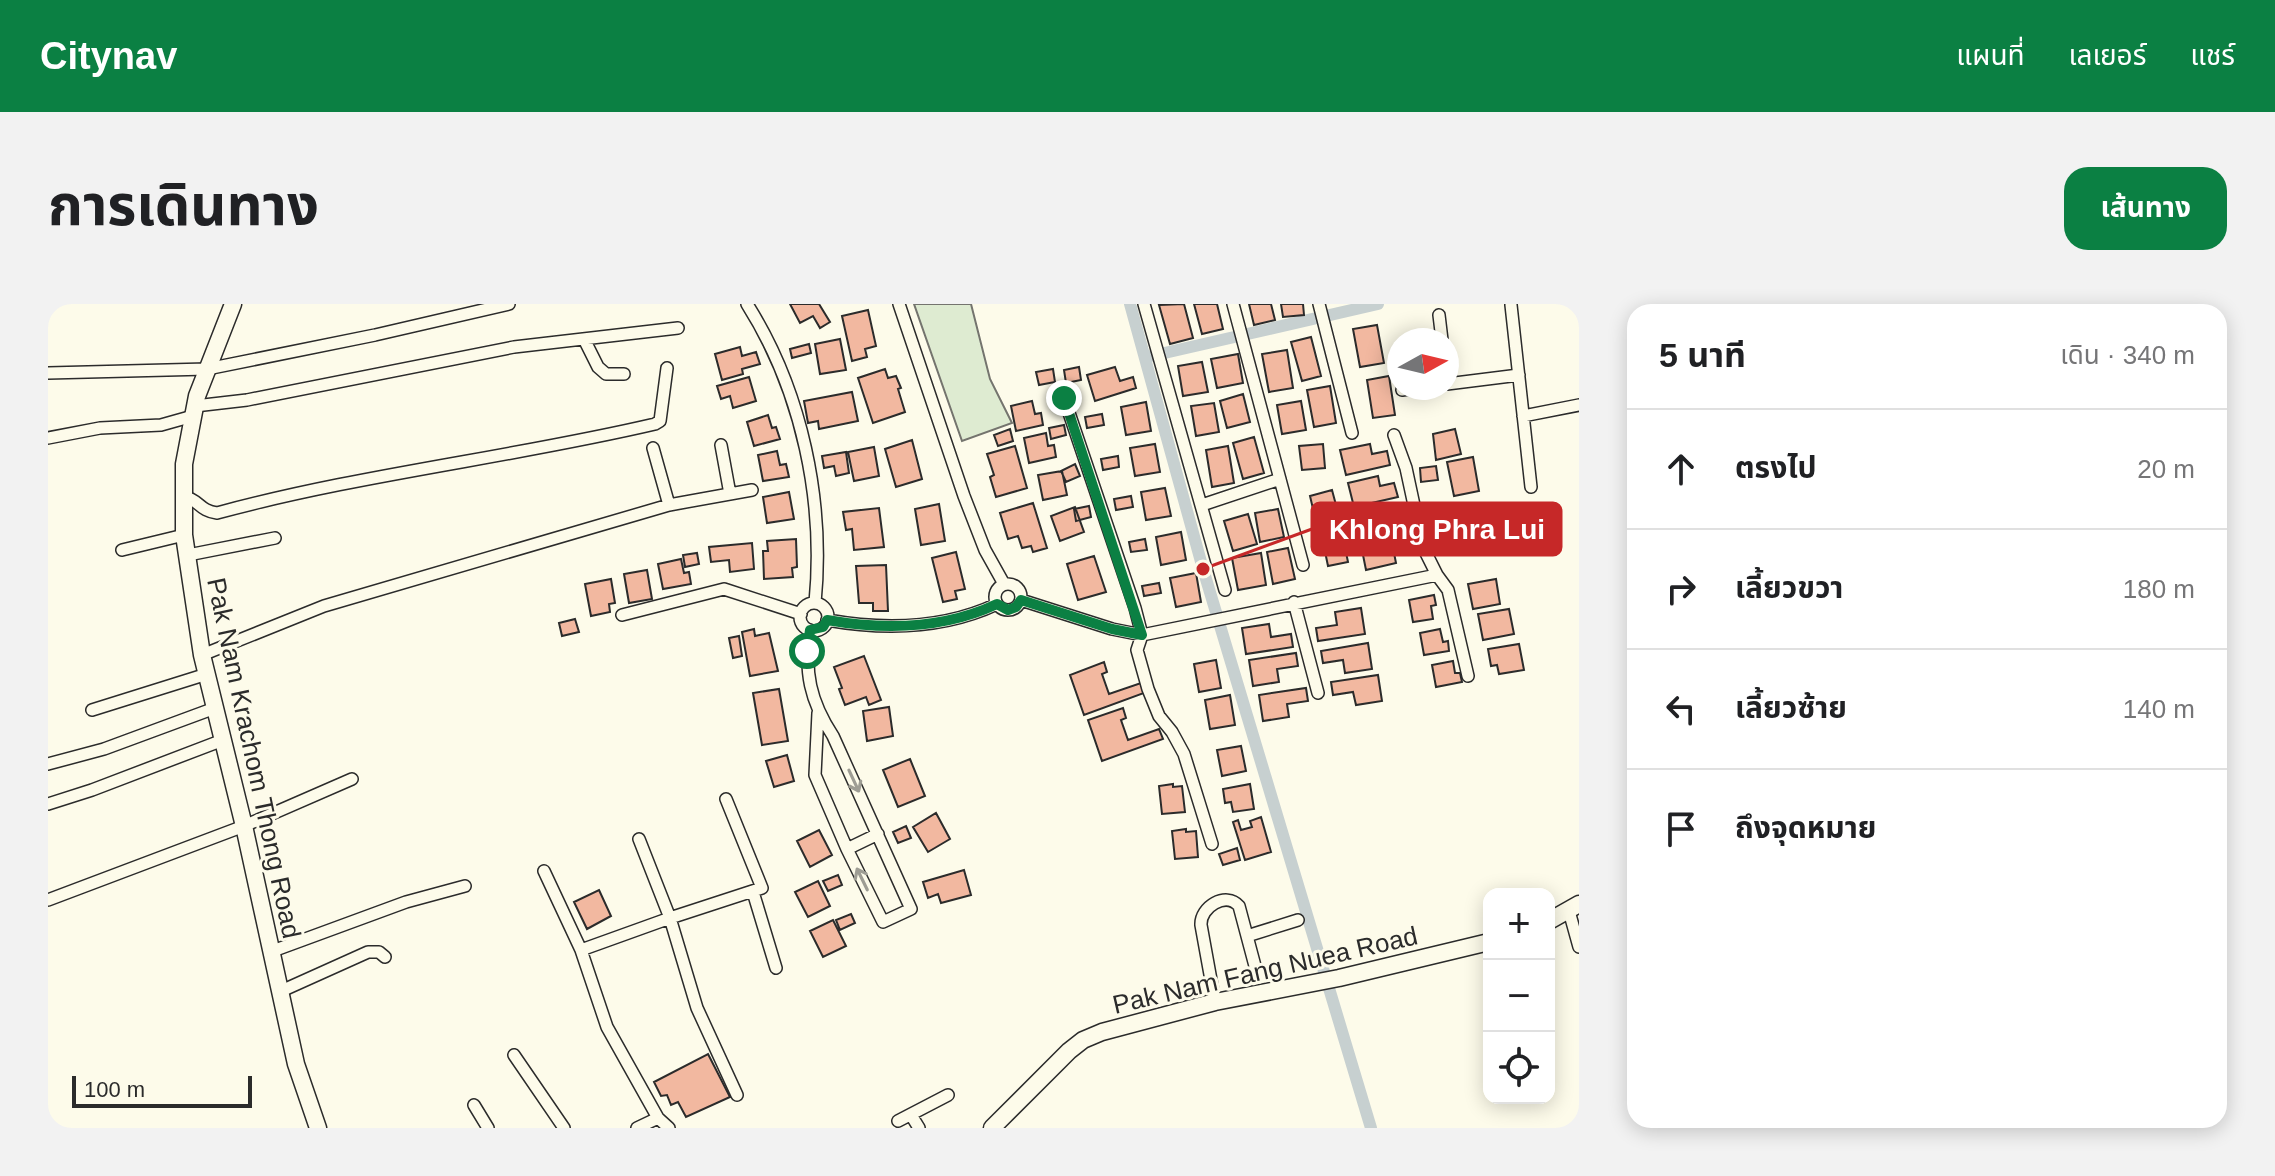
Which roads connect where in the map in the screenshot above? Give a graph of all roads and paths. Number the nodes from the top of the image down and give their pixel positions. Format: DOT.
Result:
graph roads {
  1 [pos="233,304"];
  2 [pos="509,304"];
  3 [pos="747,304"];
  4 [pos="899,304"];
  5 [pos="1144,304"];
  6 [pos="1233,304"];
  7 [pos="1511,305"];
  8 [pos="1321,313"];
  9 [pos="1439,315"];
  10 [pos="678,328"];
  11 [pos="1441,328"];
  12 [pos="584,339"];
  13 [pos="667,368"];
  14 [pos="207,369"];
  15 [pos="48,373"];
  16 [pos="624,374"];
  17 [pos="1519,375"];
  18 [pos="1459,383"];
  19 [pos="1064,398"];
  20 [pos="1579,405"];
  21 [pos="194,411"];
  22 [pos="1523,416"];
  23 [pos="1352,433"];
  24 [pos="1394,435"];
  25 [pos="48,438"];
  26 [pos="721,445"];
  27 [pos="653,448"];
  28 [pos="1280,479"];
  29 [pos="1531,487"];
  30 [pos="752,490"];
  31 [pos="730,494"];
  32 [pos="184,497"];
  33 [pos="669,505"];
  34 [pos="1202,505"];
  35 [pos="184,535"];
  36 [pos="275,538"];
  37 [pos="122,550"];
  38 [pos="188,555"];
  39 [pos="1303,565"];
  40 [pos="1437,575"];
  41 [pos="1004,584"];
  42 [pos="1225,590"];
  43 [pos="1021,600"];
  44 [pos="1294,602"];
  45 [pos="815,603"];
  46 [pos="997,604"];
  47 [pos="801,614"];
  48 [pos="622,615"];
  49 [pos="827,620"];
  50 [pos="810,630"];
  51 [pos="1142,635"];
  52 [pos="202,655"];
  53 [pos="207,674"];
  54 [pos="1468,676"];
  55 [pos="1318,693"];
  56 [pos="215,708"];
  57 [pos="92,710"];
  58 [pos="818,713"];
  59 [pos="223,740"];
  60 [pos="48,764"];
  61 [pos="352,779"];
  62 [pos="726,799"];
  63 [pos="48,804"];
  64 [pos="244,826"];
  65 [pos="878,834"];
  66 [pos="639,839"];
  67 [pos="1212,844"];
  68 [pos="847,849"];
  69 [pos="544,871"];
  70 [pos="465,886"];
  71 [pos="753,892"];
  72 [pos="48,900"];
  73 [pos="1574,908"];
  74 [pos="670,918"];
  75 [pos="1555,918"];
  76 [pos="1298,920"];
  77 [pos="1247,936"];
  78 [pos="1483,943"];
  79 [pos="1579,947"];
  80 [pos="581,950"];
  81 [pos="270,952"];
  82 [pos="385,957"];
  83 [pos="1255,966"];
  84 [pos="776,968"];
  85 [pos="279,992"];
  86 [pos="1215,1002"];
  87 [pos="514,1055"];
  88 [pos="737,1095"];
  89 [pos="948,1095"];
  90 [pos="474,1105"];
  91 [pos="911,1115"];
  92 [pos="658,1118"];
  93 [pos="898,1121"];
  94 [pos="318,1128"];
  95 [pos="488,1128"];
  96 [pos="564,1128"];
  97 [pos="637,1128"];
  98 [pos="669,1128"];
  99 [pos="919,1128"];
  100 [pos="992,1128"];
  1 -- 14 [label="street, Pak Nam Krachom Thong Road"];
  2 -- 14 [label="street"];
  3 -- 45 [label="street"];
  4 -- 41 [label="street"];
  5 -- 34 [label="street"];
  6 -- 28 [label="street"];
  7 -- 17 [label="street"];
  8 -- 23 [label="street"];
  9 -- 11 [label="street"];
  10 -- 12 [label="street"];
  12 -- 16 [label="street"];
  12 -- 21 [label="street"];
  13 -- 32 [label="street"];
  14 -- 15 [label="street"];
  14 -- 21 [label="street, Pak Nam Krachom Thong Road"];
  17 -- 18 [label="street"];
  17 -- 22 [label="street"];
  19 -- 51 [label="street"];
  20 -- 22 [label="street"];
  21 -- 25 [label="street"];
  21 -- 32 [label="street, Pak Nam Krachom Thong Road"];
  22 -- 29 [label="street"];
  24 -- 40 [label="street"];
  26 -- 31 [label="street"];
  27 -- 33 [label="street"];
  28 -- 34 [label="street"];
  28 -- 39 [label="street"];
  30 -- 31 [label="street"];
  31 -- 33 [label="street"];
  32 -- 35 [label="street, Pak Nam Krachom Thong Road"];
  33 -- 52 [label="street"];
  34 -- 42 [label="street"];
  35 -- 37 [label="street"];
  35 -- 38 [label="street, Pak Nam Krachom Thong Road"];
  36 -- 38 [label="street"];
  38 -- 52 [label="street, Pak Nam Krachom Thong Road"];
  40 -- 44 [label="street"];
  40 -- 54 [label="street"];
  41 -- 43 [label="street"];
  41 -- 46 [label="street"];
  43 -- 46 [label="street"];
  43 -- 51 [label="street"];
  44 -- 51 [label="street"];
  44 -- 55 [label="street"];
  45 -- 47 [label="street"];
  45 -- 49 [label="street"];
  46 -- 49 [label="street"];
  47 -- 48 [label="street"];
  47 -- 50 [label="street"];
  49 -- 50 [label="street"];
  50 -- 58 [label="street"];
  51 -- 67 [label="street"];
  52 -- 53 [label="street, Pak Nam Krachom Thong Road"];
  53 -- 56 [label="street, Pak Nam Krachom Thong Road"];
  53 -- 57 [label="street"];
  56 -- 59 [label="street, Pak Nam Krachom Thong Road"];
  56 -- 60 [label="street"];
  58 -- 65 [label="street, one-way"];
  58 -- 68 [label="street"];
  59 -- 63 [label="street"];
  59 -- 64 [label="street, Pak Nam Krachom Thong Road"];
  61 -- 64 [label="street"];
  62 -- 71 [label="street"];
  64 -- 72 [label="street"];
  64 -- 81 [label="street, Pak Nam Krachom Thong Road"];
  65 -- 68 [label="street"];
  65 -- 68 [label="street, one-way"];
  66 -- 74 [label="street"];
  69 -- 80 [label="street"];
  70 -- 81 [label="street"];
  71 -- 74 [label="street"];
  71 -- 84 [label="street"];
  73 -- 75 [label="street"];
  73 -- 79 [label="street"];
  74 -- 80 [label="street"];
  74 -- 88 [label="street"];
  76 -- 77 [label="street"];
  77 -- 83 [label="street"];
  77 -- 86 [label="street"];
  78 -- 86 [label="street, Pak Nam Fang Nuea Road"];
  80 -- 92 [label="street"];
  81 -- 85 [label="street, Pak Nam Krachom Thong Road"];
  82 -- 85 [label="street"];
  85 -- 94 [label="street, Pak Nam Krachom Thong Road"];
  86 -- 100 [label="street, Pak Nam Fang Nuea Road"];
  87 -- 96 [label="street"];
  89 -- 91 [label="street"];
  90 -- 95 [label="street"];
  91 -- 93 [label="street"];
  91 -- 99 [label="street"];
  92 -- 97 [label="street"];
  92 -- 98 [label="street"];
}
